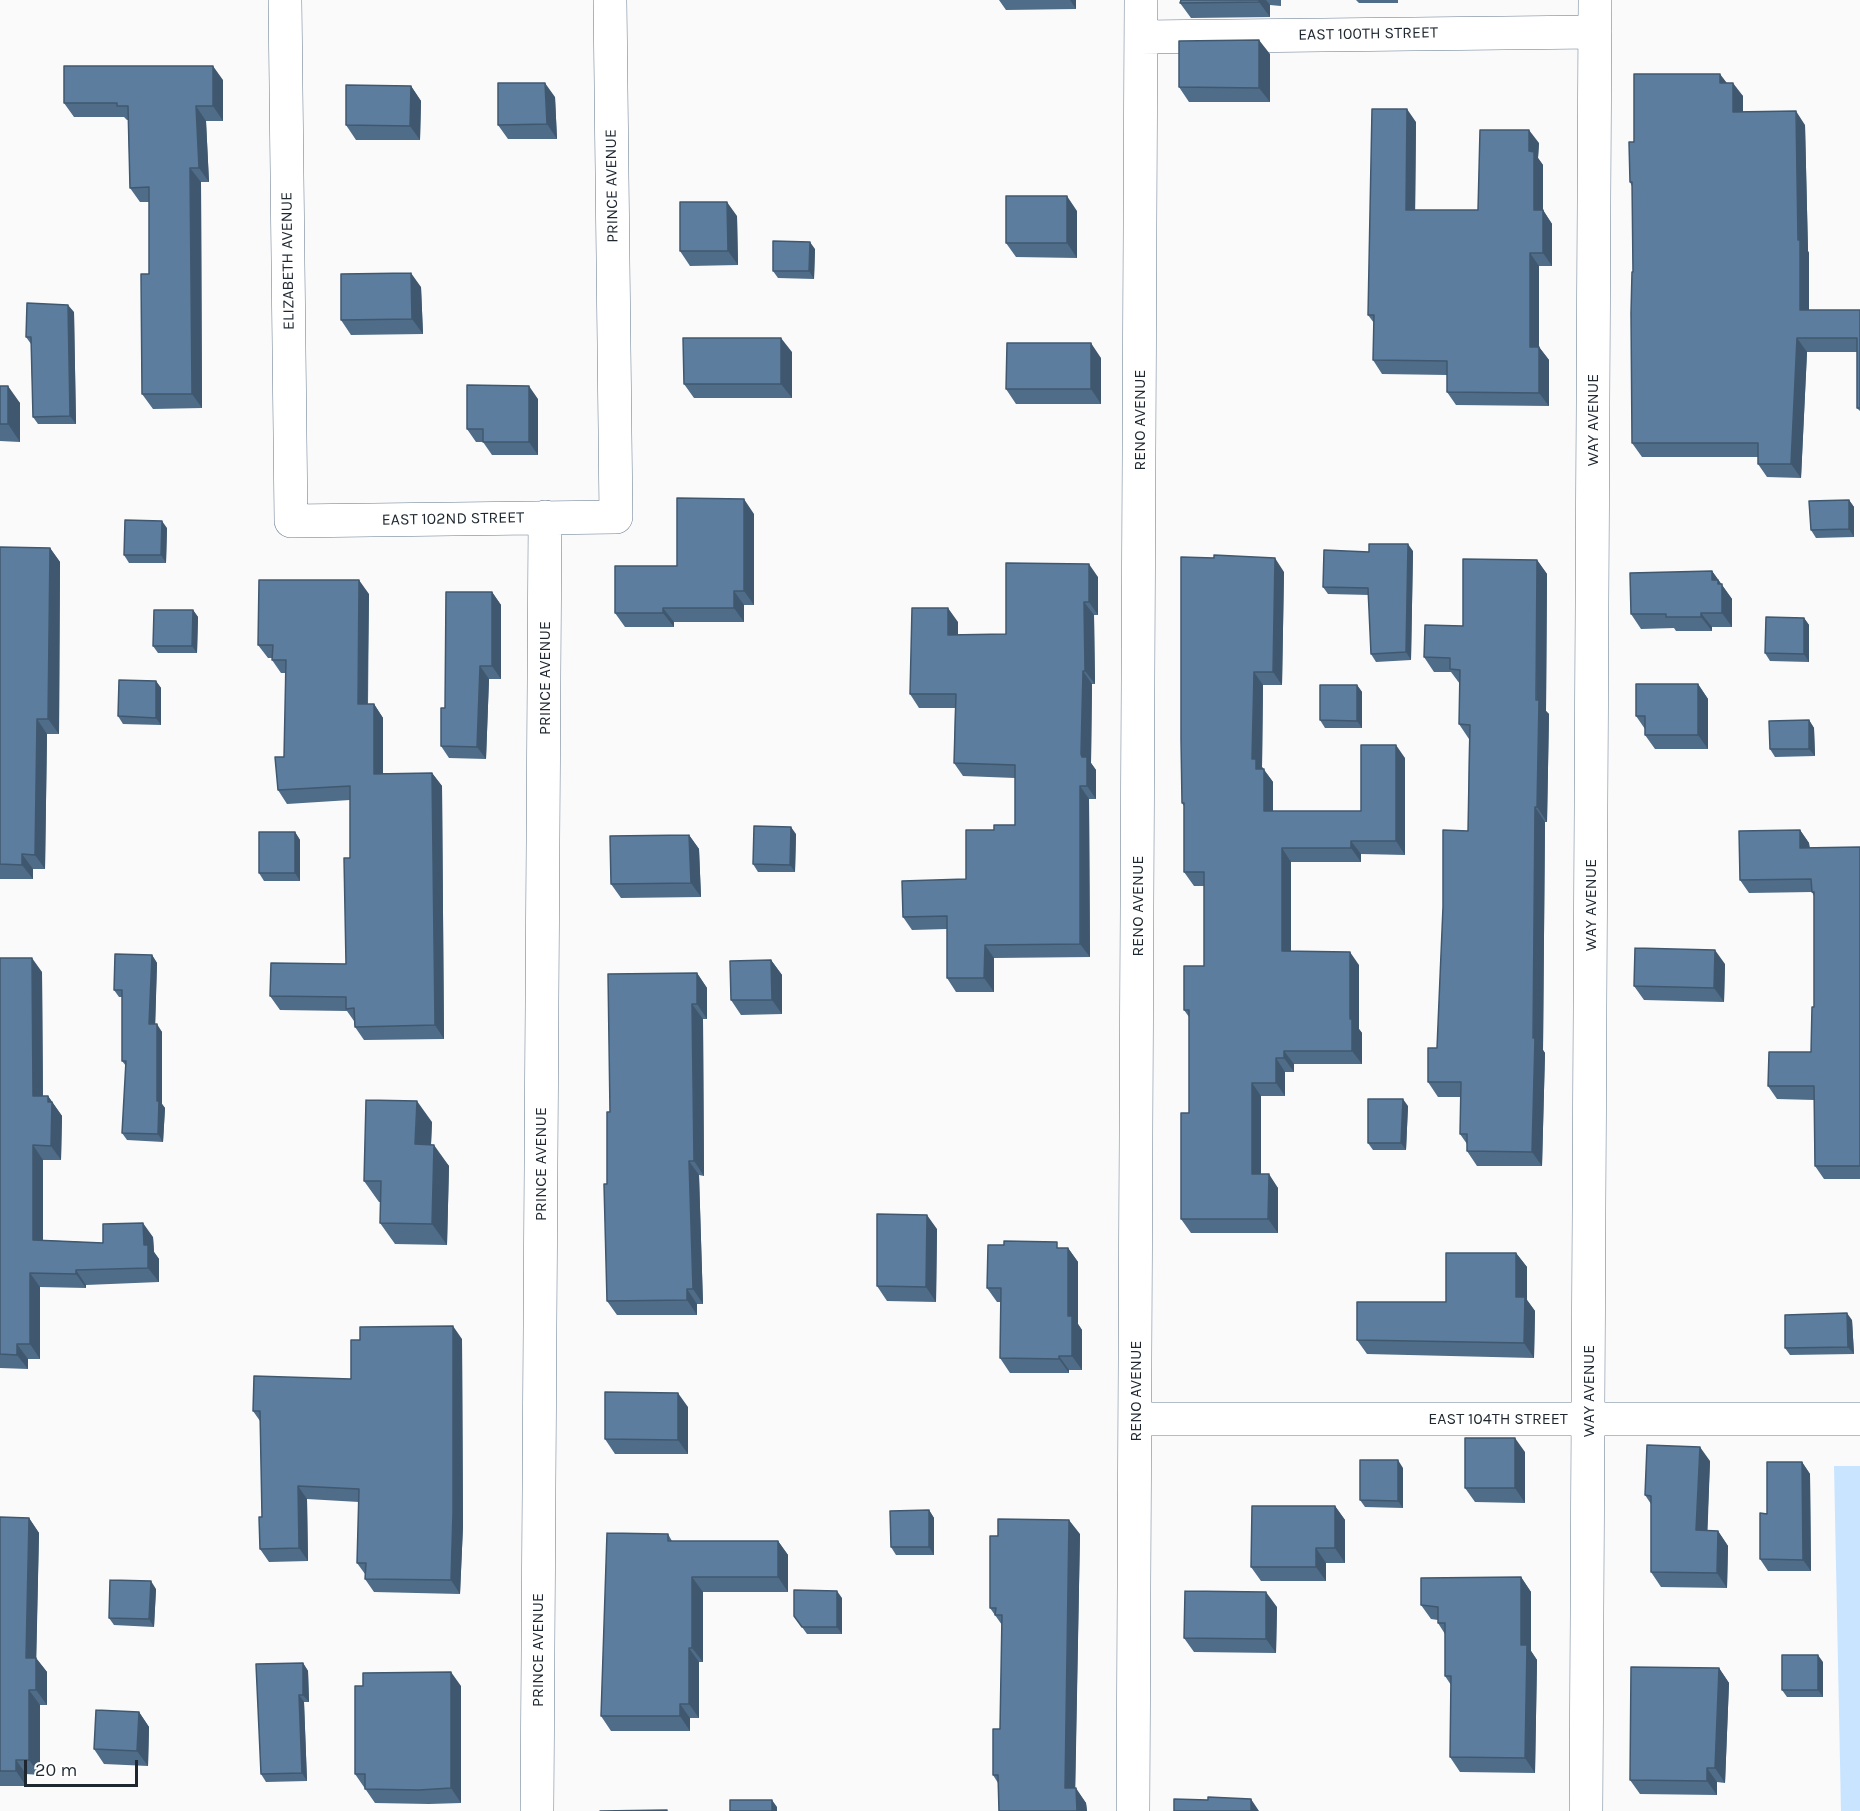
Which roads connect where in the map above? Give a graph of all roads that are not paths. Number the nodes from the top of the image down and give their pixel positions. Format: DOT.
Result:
graph roads {
  1 [pos="285,0"];
  2 [pos="610,0"];
  3 [pos="1141,0"];
  4 [pos="1595,16"];
  5 [pos="1141,37"];
  6 [pos="545,517"];
  7 [pos="616,517"];
  8 [pos="291,521"];
  9 [pos="1136,1419"];
  10 [pos="1588,1419"];
  11 [pos="1860,1419"];
  12 [pos="537,1811"];
  13 [pos="1133,1811"];
  14 [pos="1586,1811"];
  1 -- 8 [label="street, ELIZABETH AVENUE"];
  2 -- 7 [label="street, PRINCE AVENUE"];
  3 -- 5 [label="street, RENO AVENUE"];
  4 -- 5 [label="street, EAST 100TH STREET"];
  4 -- 10 [label="street, WAY AVENUE"];
  5 -- 9 [label="street, RENO AVENUE"];
  6 -- 7 [label="street, EAST 102ND STREET"];
  6 -- 8 [label="street, EAST 102ND STREET"];
  6 -- 12 [label="street, PRINCE AVENUE"];
  9 -- 10 [label="street, EAST 104TH STREET"];
  9 -- 13 [label="street, RENO AVENUE"];
  10 -- 11 [label="street, EAST 104TH STREET"];
  10 -- 14 [label="street, WAY AVENUE"];
}
